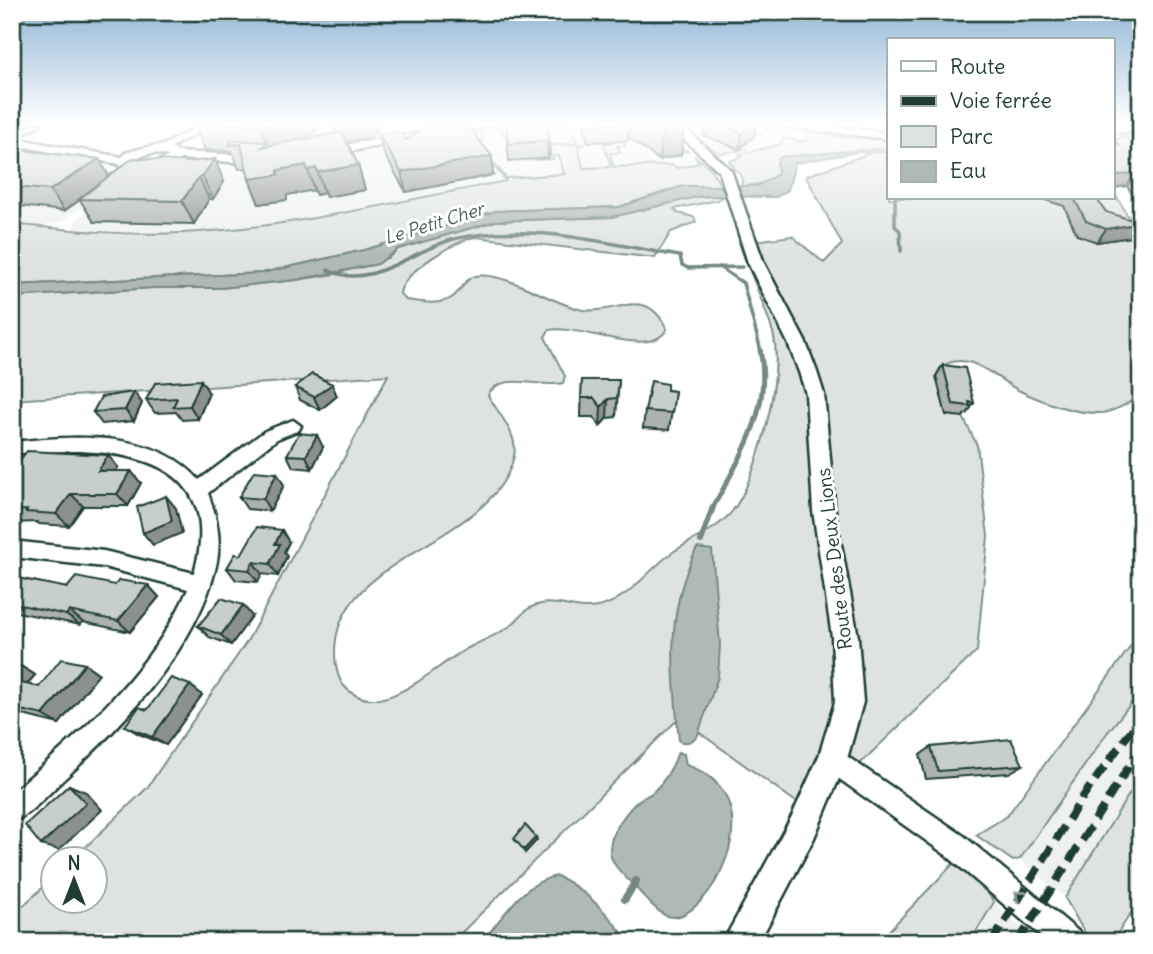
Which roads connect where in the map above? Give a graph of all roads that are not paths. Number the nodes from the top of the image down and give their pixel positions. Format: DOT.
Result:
graph roads {
  1 [pos="722,169"];
  2 [pos="293,426"];
  3 [pos="14,450"];
  4 [pos="199,490"];
  5 [pos="12,549"];
  6 [pos="200,583"];
  7 [pos="833,760"];
  8 [pos="16,797"];
  9 [pos="740,942"];
  10 [pos="1069,942"];
  1 -- 7 [label="street, Route des Deux Lions"];
  2 -- 4 [label="street"];
  3 -- 4 [label="street"];
  4 -- 6 [label="street"];
  5 -- 6 [label="street"];
  6 -- 8 [label="street"];
  7 -- 9 [label="street, Route des Deux Lions"];
  10 -- 7 [label="street, one-way"];
}
